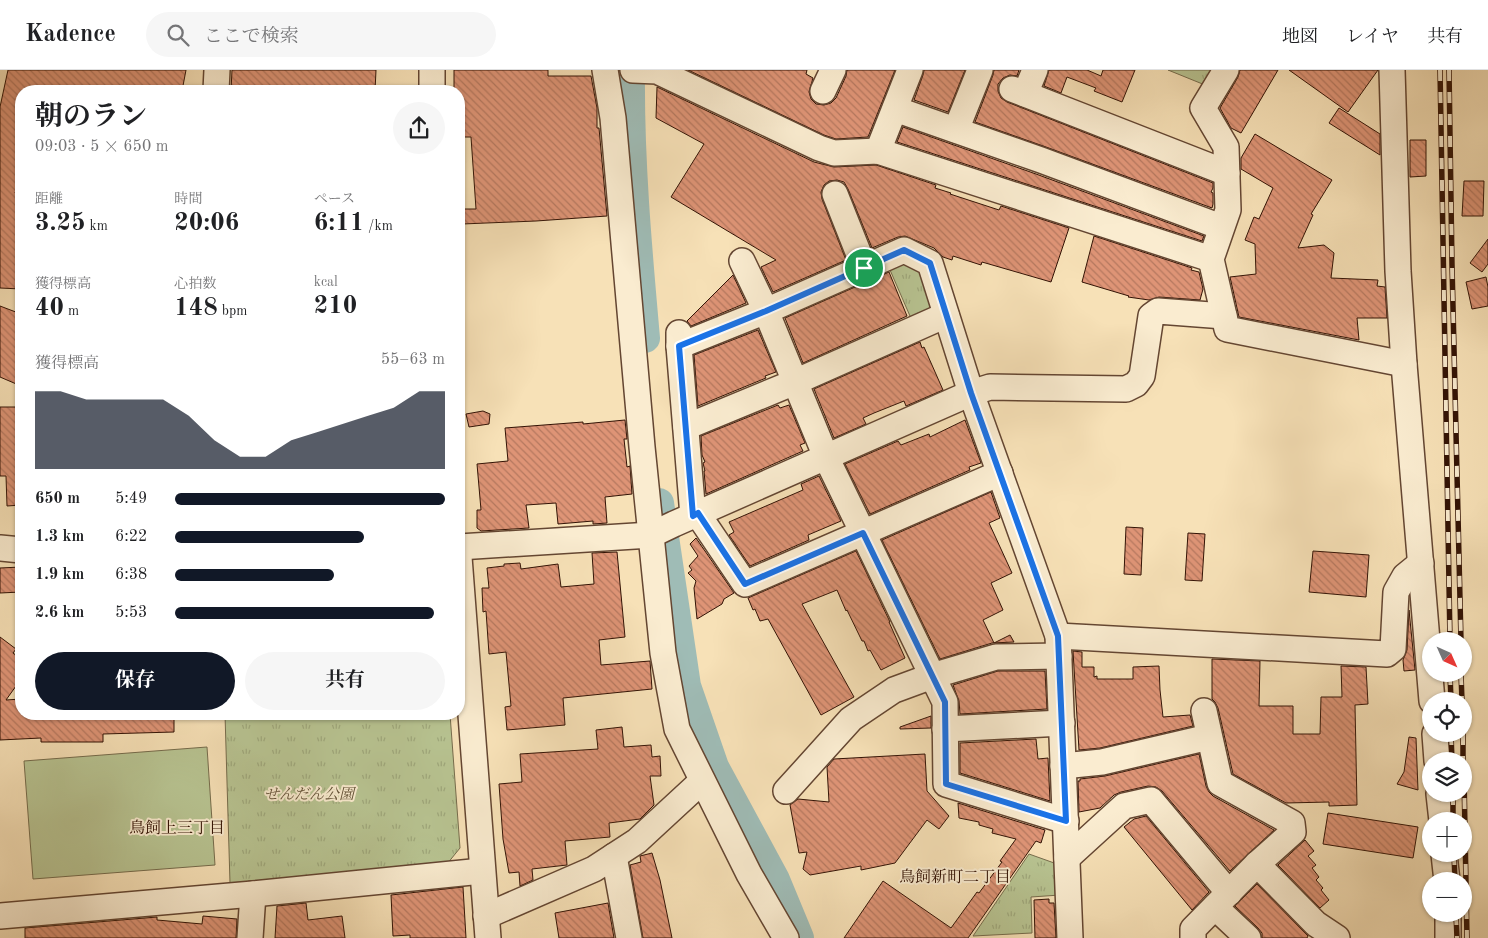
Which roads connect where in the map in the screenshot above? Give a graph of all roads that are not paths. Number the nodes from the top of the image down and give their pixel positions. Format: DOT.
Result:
graph roads {
  1 [pos="217,70"];
  2 [pos="432,70"];
  3 [pos="604,70"];
  4 [pos="634,70"];
  5 [pos="643,70"];
  6 [pos="649,70"];
  7 [pos="910,70"];
  8 [pos="980,70"];
  9 [pos="1035,70"];
  10 [pos="1226,70"];
  11 [pos="1392,70"];
  12 [pos="216,85"];
  13 [pos="432,85"];
  14 [pos="895,109"];
  15 [pos="956,130"];
  16 [pos="878,151"];
  17 [pos="1227,173"];
  18 [pos="835,194"];
  19 [pos="1221,227"];
  20 [pos="1211,259"];
  21 [pos="742,261"];
  22 [pos="864,268"];
  23 [pos="766,311"];
  24 [pos="946,315"];
  25 [pos="1224,316"];
  26 [pos="1404,364"];
  27 [pos="795,382"];
  28 [pos="971,393"];
  29 [pos="686,427"];
  30 [pos="826,457"];
  31 [pos="1000,473"];
  32 [pos="695,514"];
  33 [pos="863,533"];
  34 [pos="651,535"];
  35 [pos="465,547"];
  36 [pos="0,548"];
  37 [pos="15,549"];
  38 [pos="1421,563"];
  39 [pos="465,638"];
  40 [pos="1059,646"];
  41 [pos="932,676"];
  42 [pos="1431,692"];
  43 [pos="1204,711"];
  44 [pos="1062,723"];
  45 [pos="945,729"];
  46 [pos="1209,737"];
  47 [pos="1063,766"];
  48 [pos="702,781"];
  49 [pos="786,791"];
  50 [pos="1066,821"];
  51 [pos="614,856"];
  52 [pos="1067,858"];
  53 [pos="1257,864"];
  54 [pos="482,871"];
  55 [pos="253,894"];
  56 [pos="1222,900"];
  57 [pos="0,916"];
  58 [pos="1448,922"];
  59 [pos="487,927"];
  60 [pos="250,938"];
  61 [pos="629,938"];
  62 [pos="786,938"];
  63 [pos="1070,938"];
  64 [pos="1193,938"];
  65 [pos="1248,938"];
  66 [pos="1337,938"];
  67 [pos="1448,938"];
  1 -- 12 [label="street"];
  2 -- 13 [label="street"];
  3 -- 34 [label="street"];
  4 -- 5 [label="street"];
  5 -- 6 [label="street"];
  6 -- 16 [label="street"];
  7 -- 14 [label="street"];
  8 -- 15 [label="street"];
  9 -- 17 [label="street"];
  10 -- 17 [label="street"];
  11 -- 26 [label="street"];
  14 -- 15 [label="street"];
  14 -- 16 [label="street"];
  15 -- 19 [label="street"];
  16 -- 20 [label="street"];
  17 -- 19 [label="street"];
  18 -- 22 [label="street"];
  19 -- 20 [label="street"];
  20 -- 25 [label="street"];
  21 -- 23 [label="street"];
  22 -- 23 [label="street"];
  22 -- 24 [label="street"];
  23 -- 27 [label="street"];
  23 -- 29 [label="street"];
  24 -- 27 [label="street"];
  24 -- 28 [label="street"];
  25 -- 26 [label="street"];
  25 -- 28 [label="street"];
  26 -- 38 [label="street"];
  27 -- 29 [label="street"];
  27 -- 30 [label="street"];
  28 -- 30 [label="street"];
  28 -- 31 [label="street"];
  29 -- 32 [label="street"];
  30 -- 32 [label="street"];
  30 -- 33 [label="street"];
  31 -- 33 [label="street"];
  31 -- 40 [label="street"];
  32 -- 33 [label="street"];
  32 -- 34 [label="street"];
  33 -- 41 [label="street"];
  34 -- 35 [label="street"];
  34 -- 48 [label="street"];
  36 -- 37 [label="street"];
  38 -- 40 [label="street"];
  38 -- 42 [label="street"];
  39 -- 54 [label="street"];
  40 -- 41 [label="street"];
  40 -- 44 [label="street"];
  41 -- 45 [label="street"];
  41 -- 49 [label="street"];
  43 -- 46 [label="street"];
  44 -- 45 [label="street"];
  44 -- 47 [label="street"];
  45 -- 50 [label="street"];
  46 -- 47 [label="street"];
  46 -- 53 [label="street"];
  47 -- 50 [label="street"];
  48 -- 51 [label="street"];
  48 -- 62 [label="street"];
  50 -- 52 [label="street"];
  51 -- 59 [label="street"];
  51 -- 61 [label="street"];
  52 -- 56 [label="street"];
  52 -- 63 [label="street"];
  53 -- 56 [label="street"];
  53 -- 66 [label="street"];
  54 -- 55 [label="street"];
  54 -- 59 [label="street"];
  55 -- 57 [label="street"];
  55 -- 60 [label="street"];
  56 -- 64 [label="street"];
  56 -- 65 [label="street"];
  58 -- 67 [label="street"];
}
